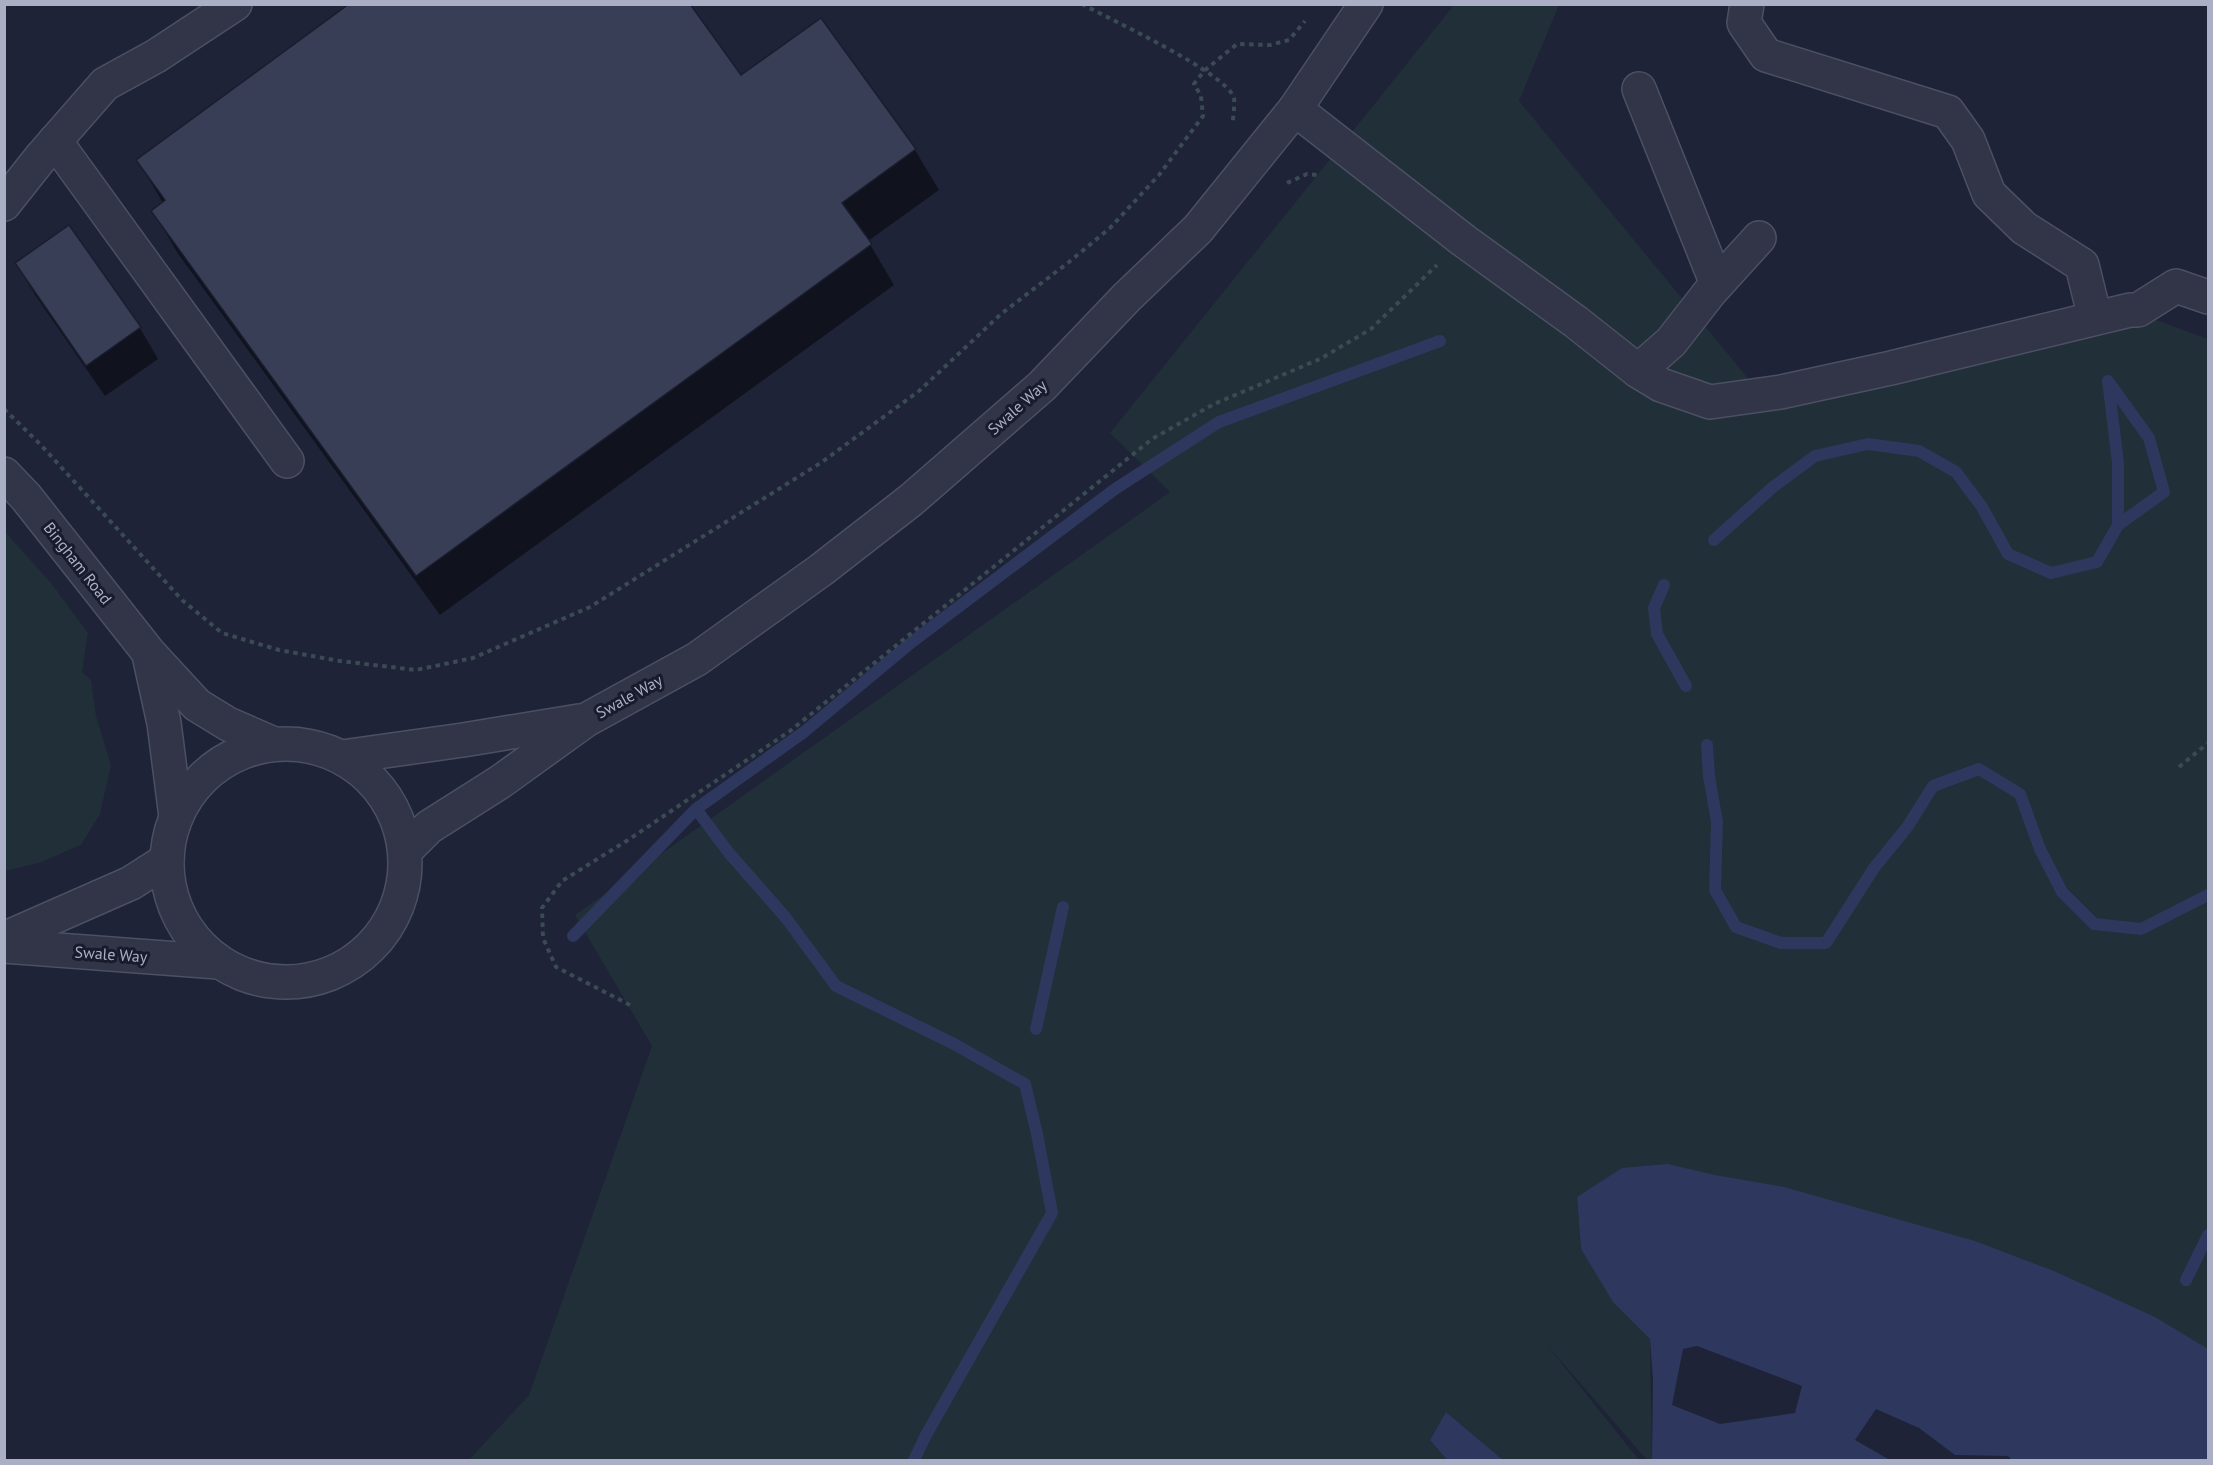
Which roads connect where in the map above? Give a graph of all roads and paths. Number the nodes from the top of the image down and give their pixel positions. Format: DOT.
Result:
graph roads {
  1 [pos="235,4"];
  2 [pos="1082,4"];
  3 [pos="1366,4"];
  4 [pos="1747,4"];
  5 [pos="1309,17"];
  6 [pos="1204,71"];
  7 [pos="1639,89"];
  8 [pos="1295,109"];
  9 [pos="1226,130"];
  10 [pos="55,141"];
  11 [pos="1326,176"];
  12 [pos="1282,189"];
  13 [pos="4,204"];
  14 [pos="1759,238"];
  15 [pos="1463,240"];
  16 [pos="1717,284"];
  17 [pos="2208,297"];
  18 [pos="2095,318"];
  19 [pos="1638,371"];
  20 [pos="4,409"];
  21 [pos="287,461"];
  22 [pos="4,474"];
  23 [pos="149,653"];
  24 [pos="586,720"];
  25 [pos="2208,743"];
  26 [pos="274,744"];
  27 [pos="342,757"];
  28 [pos="2179,767"];
  29 [pos="176,816"];
  30 [pos="406,850"];
  31 [pos="167,861"];
  32 [pos="4,939"];
  33 [pos="4,946"];
  34 [pos="218,962"];
  35 [pos="630,1005"];
  1 -- 10 [label="street"];
  2 -- 6 [label="path"];
  3 -- 8 [label="street, Swale Way"];
  4 -- 18 [label="street"];
  5 -- 6 [label="path"];
  6 -- 9 [label="path"];
  6 -- 20 [label="path"];
  7 -- 16 [label="street"];
  8 -- 15 [label="street"];
  8 -- 24 [label="street, Swale Way"];
  10 -- 13 [label="street"];
  10 -- 21 [label="street"];
  11 -- 12 [label="path"];
  14 -- 16 [label="street"];
  15 -- 19 [label="street"];
  15 -- 35 [label="path"];
  16 -- 19 [label="street"];
  17 -- 18 [label="street"];
  18 -- 19 [label="street"];
  22 -- 23 [label="street, Bingham Road"];
  23 -- 26 [label="street, Bingham Road"];
  23 -- 29 [label="street, Bingham Road"];
  24 -- 27 [label="street, Swale Way"];
  24 -- 30 [label="street, Swale Way"];
  25 -- 28 [label="path"];
  26 -- 27 [label="street"];
  26 -- 29 [label="street"];
  27 -- 30 [label="street"];
  29 -- 31 [label="street"];
  30 -- 34 [label="street"];
  31 -- 32 [label="street"];
  31 -- 34 [label="street"];
  33 -- 34 [label="street, Swale Way"];
}
